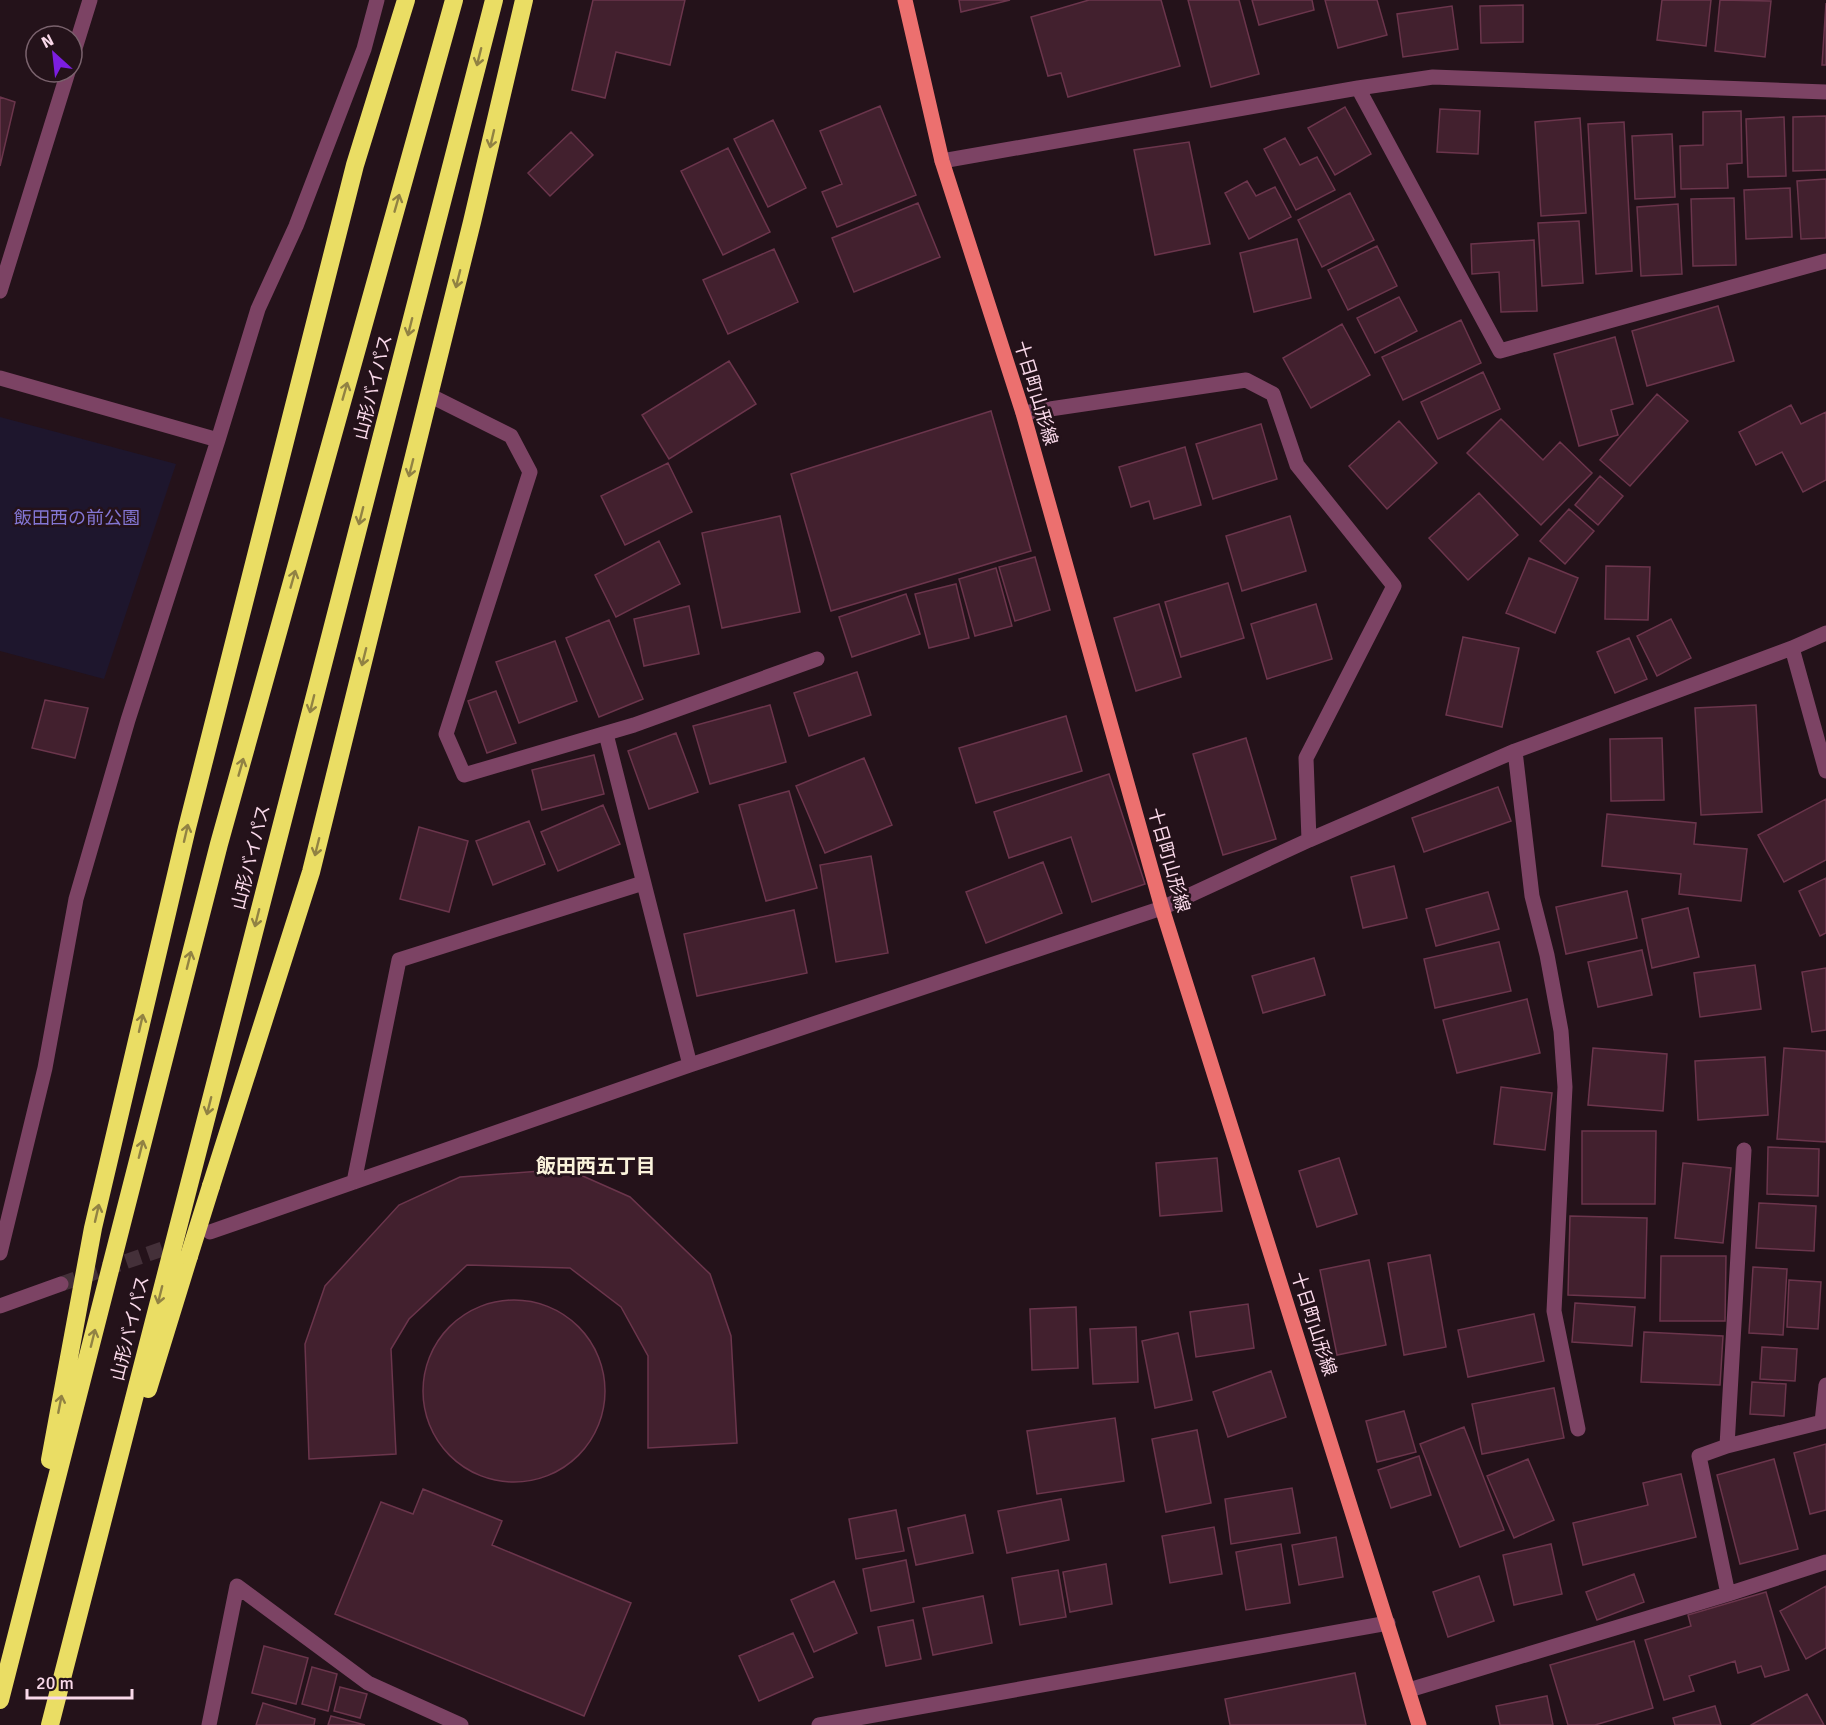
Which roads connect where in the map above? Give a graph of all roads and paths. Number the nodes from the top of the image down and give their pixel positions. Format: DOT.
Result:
graph roads {
  1 [pos="90,0"];
  2 [pos="377,0"];
  3 [pos="406,0"];
  4 [pos="454,0"];
  5 [pos="494,0"];
  6 [pos="524,0"];
  7 [pos="905,0"];
  8 [pos="83,24"];
  9 [pos="64,84"];
  10 [pos="1358,88"];
  11 [pos="1826,92"];
  12 [pos="942,161"];
  13 [pos="1826,261"];
  14 [pos="0,291"];
  15 [pos="0,378"];
  16 [pos="429,395"];
  17 [pos="1023,413"];
  18 [pos="218,440"];
  19 [pos="1826,633"];
  20 [pos="1791,648"];
  21 [pos="817,659"];
  22 [pos="606,734"];
  23 [pos="1515,751"];
  24 [pos="1826,771"];
  25 [pos="1309,840"];
  26 [pos="643,883"];
  27 [pos="1162,908"];
  28 [pos="690,1065"];
  29 [pos="1744,1150"];
  30 [pos="354,1182"];
  31 [pos="210,1232"];
  32 [pos="0,1253"];
  33 [pos="62,1284"];
  34 [pos="0,1306"];
  35 [pos="1826,1385"];
  36 [pos="1578,1429"];
  37 [pos="1727,1446"];
  38 [pos="1826,1562"];
  39 [pos="1728,1594"];
  40 [pos="1388,1623"];
  41 [pos="19,1627"];
  42 [pos="69,1648"];
  43 [pos="1409,1690"];
  44 [pos="0,1700"];
  45 [pos="50,1725"];
  46 [pos="209,1725"];
  47 [pos="461,1725"];
  48 [pos="819,1725"];
  49 [pos="1419,1725"];
  1 -- 8 [label="street"];
  2 -- 18 [label="street"];
  41 -- 3 [label="highway, one-way"];
  41 -- 4 [label="highway, 山形バイパス, one-way"];
  5 -- 42 [label="highway, 山形バイパス, one-way"];
  6 -- 16 [label="highway, one-way"];
  7 -- 12 [label="main road, 十日町山形線"];
  9 -- 14 [label="street"];
  10 -- 11 [label="street"];
  10 -- 12 [label="street"];
  10 -- 13 [label="street"];
  12 -- 17 [label="main road, 十日町山形線"];
  15 -- 18 [label="street"];
  16 -- 22 [label="street"];
  16 -- 42 [label="highway, one-way, bridge"];
  17 -- 25 [label="street"];
  17 -- 27 [label="main road, 十日町山形線"];
  18 -- 32 [label="street"];
  19 -- 20 [label="street"];
  20 -- 23 [label="street"];
  20 -- 24 [label="street"];
  21 -- 22 [label="street"];
  22 -- 26 [label="street"];
  23 -- 25 [label="street"];
  23 -- 36 [label="street"];
  25 -- 27 [label="street"];
  26 -- 28 [label="street"];
  26 -- 30 [label="street"];
  27 -- 28 [label="street"];
  27 -- 40 [label="main road, 十日町山形線"];
  28 -- 30 [label="street"];
  29 -- 37 [label="street"];
  30 -- 31 [label="street"];
  33 -- 34 [label="street"];
  35 -- 37 [label="street"];
  37 -- 39 [label="street"];
  38 -- 39 [label="street"];
  39 -- 43 [label="street"];
  40 -- 43 [label="main road, 十日町山形線"];
  40 -- 48 [label="street"];
  41 -- 44 [label="highway, 山形バイパス"];
  42 -- 45 [label="highway, 山形バイパス"];
  43 -- 49 [label="main road, 十日町山形線"];
  46 -- 47 [label="street"];
}
